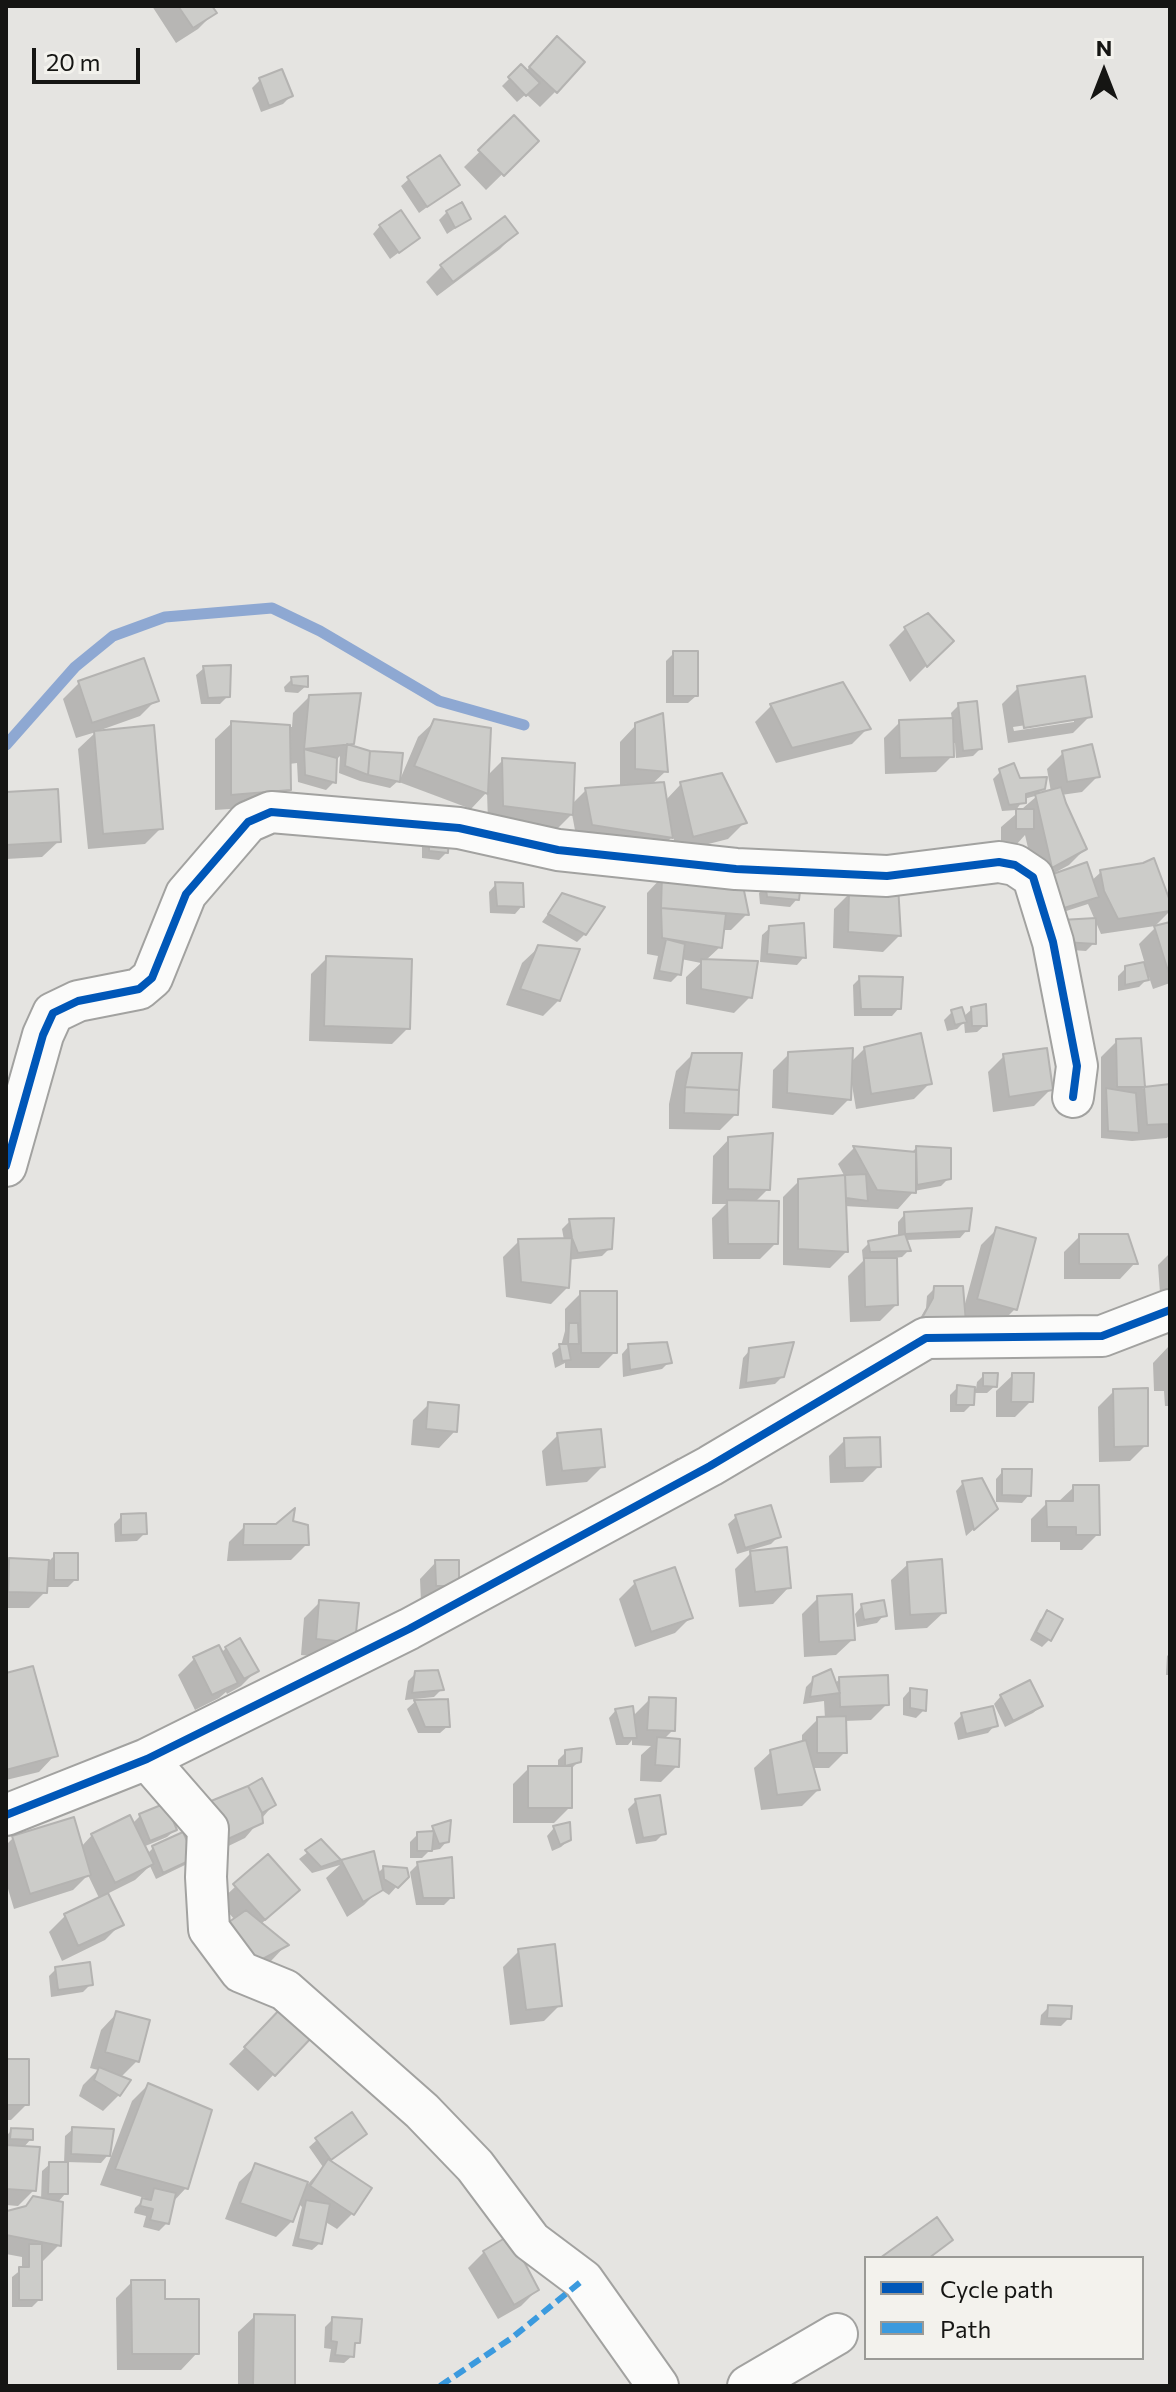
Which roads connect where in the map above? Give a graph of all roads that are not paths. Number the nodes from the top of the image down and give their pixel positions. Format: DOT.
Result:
graph roads {
  1 [pos="1073,1097"];
  2 [pos="6,1166"];
  3 [pos="1170,1310"];
  4 [pos="147,1759"];
  5 [pos="6,1815"];
  6 [pos="837,2334"];
  7 [pos="658,2386"];
  8 [pos="748,2386"];
  1 -- 2 [label="street"];
  3 -- 4 [label="street"];
  4 -- 5 [label="street"];
  4 -- 7 [label="street"];
  6 -- 8 [label="street"];
}
